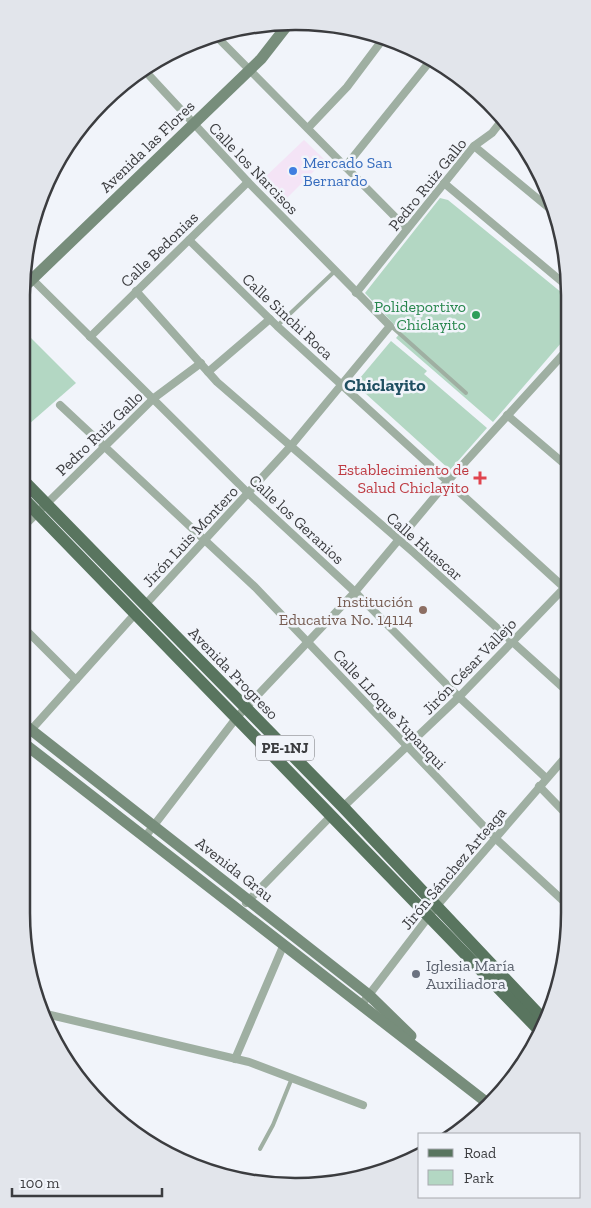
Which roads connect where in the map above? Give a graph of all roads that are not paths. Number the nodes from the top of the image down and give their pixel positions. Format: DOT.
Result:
graph roads {
  1 [pos="282,31"];
  2 [pos="221,41"];
  3 [pos="380,44"];
  4 [pos="427,65"];
  5 [pos="250,70"];
  6 [pos="148,75"];
  7 [pos="193,124"];
  8 [pos="499,125"];
  9 [pos="308,128"];
  10 [pos="474,146"];
  11 [pos="345,167"];
  12 [pos="248,182"];
  13 [pos="444,183"];
  14 [pos="545,205"];
  15 [pos="407,229"];
  16 [pos="188,240"];
  17 [pos="336,271"];
  18 [pos="32,279"];
  19 [pos="560,279"];
  20 [pos="136,291"];
  21 [pos="356,293"];
  22 [pos="270,319"];
  23 [pos="277,326"];
  24 [pos="390,326"];
  25 [pos="90,336"];
  26 [pos="561,357"];
  27 [pos="201,363"];
  28 [pos="208,372"];
  29 [pos="342,386"];
  30 [pos="466,393"];
  31 [pos="154,398"];
  32 [pos="60,405"];
  33 [pos="507,415"];
  34 [pos="104,447"];
  35 [pos="290,447"];
  36 [pos="561,461"];
  37 [pos="447,482"];
  38 [pos="30,491"];
  39 [pos="249,494"];
  40 [pos="30,501"];
  41 [pos="42,508"];
  42 [pos="30,519"];
  43 [pos="399,540"];
  44 [pos="205,541"];
  45 [pos="561,583"];
  46 [pos="354,592"];
  47 [pos="561,594"];
  48 [pos="145,605"];
  49 [pos="135,614"];
  50 [pos="30,635"];
  51 [pos="512,642"];
  52 [pos="309,643"];
  53 [pos="76,680"];
  54 [pos="561,687"];
  55 [pos="459,697"];
  56 [pos="242,713"];
  57 [pos="30,722"];
  58 [pos="30,729"];
  59 [pos="408,747"];
  60 [pos="30,748"];
  61 [pos="561,762"];
  62 [pos="546,778"];
  63 [pos="538,786"];
  64 [pos="343,807"];
  65 [pos="561,809"];
  66 [pos="332,815"];
  67 [pos="154,825"];
  68 [pos="145,837"];
  69 [pos="495,838"];
  70 [pos="561,899"];
  71 [pos="248,900"];
  72 [pos="241,911"];
  73 [pos="432,912"];
  74 [pos="284,944"];
  75 [pos="365,1000"];
  76 [pos="50,1014"];
  77 [pos="540,1016"];
  78 [pos="535,1027"];
  79 [pos="235,1059"];
  80 [pos="292,1078"];
  81 [pos="483,1100"];
  82 [pos="363,1105"];
  83 [pos="260,1149"];
  1 -- 5 [label="street, Avenida las Flores"];
  2 -- 5 [label="street"];
  3 -- 9 [label="street"];
  4 -- 11 [label="street"];
  5 -- 7 [label="street, Avenida las Flores"];
  5 -- 9 [label="street"];
  6 -- 7 [label="street, Calle los Narcisos"];
  7 -- 12 [label="street, Calle los Narcisos"];
  7 -- 18 [label="street, Avenida las Flores"];
  8 -- 10 [label="street, Pedro Ruiz Gallo"];
  9 -- 11 [label="street"];
  10 -- 13 [label="street, Pedro Ruiz Gallo"];
  10 -- 14 [label="street"];
  11 -- 15 [label="street"];
  12 -- 16 [label="street, Calle Bedonias"];
  12 -- 17 [label="street, Calle los Narcisos"];
  13 -- 15 [label="street, Pedro Ruiz Gallo"];
  13 -- 19 [label="street"];
  15 -- 21 [label="street, Pedro Ruiz Gallo"];
  16 -- 20 [label="street, Calle Bedonias"];
  16 -- 22 [label="street, Calle Sinchi Roca"];
  17 -- 21 [label="street, Calle los Narcisos"];
  17 -- 23 [label="lane"];
  18 -- 25 [label="street, Calle los Geranios"];
  20 -- 25 [label="street, Calle Bedonias"];
  20 -- 27 [label="street, Calle Huascar"];
  21 -- 24 [label="street, Calle los Narcisos"];
  22 -- 23 [label="street, Calle Sinchi Roca"];
  22 -- 28 [label="street"];
  23 -- 29 [label="street, Calle Sinchi Roca"];
  24 -- 29 [label="street, Jirón Luis Montero"];
  24 -- 30 [label="lane"];
  25 -- 31 [label="street, Calle los Geranios"];
  26 -- 33 [label="street"];
  27 -- 28 [label="street, Calle Huascar"];
  27 -- 31 [label="street, Pedro Ruiz Gallo"];
  28 -- 35 [label="street, Calle Huascar"];
  29 -- 35 [label="street, Jirón Luis Montero"];
  29 -- 37 [label="street, Calle Sinchi Roca"];
  31 -- 34 [label="street, Pedro Ruiz Gallo"];
  31 -- 39 [label="street, Calle los Geranios"];
  32 -- 34 [label="street, Calle LLoque Yupanqui"];
  33 -- 36 [label="street"];
  33 -- 37 [label="street"];
  34 -- 41 [label="street, Pedro Ruiz Gallo"];
  34 -- 44 [label="street, Calle LLoque Yupanqui"];
  35 -- 39 [label="street, Jirón Luis Montero"];
  35 -- 43 [label="street, Calle Huascar"];
  37 -- 43 [label="street"];
  37 -- 45 [label="street, Calle Sinchi Roca"];
  38 -- 41 [label="main road, Avenida Progreso / PE-1NJ"];
  39 -- 44 [label="street, Jirón Luis Montero"];
  39 -- 46 [label="street, Calle los Geranios"];
  40 -- 41 [label="main road, Avenida Progreso / PE-1NJ"];
  41 -- 42 [label="street, Pedro Ruiz Gallo"];
  41 -- 48 [label="main road, Avenida Progreso / PE-1NJ"];
  41 -- 49 [label="main road, Avenida Progreso / PE-1NJ"];
  43 -- 46 [label="street"];
  43 -- 51 [label="street, Calle Huascar"];
  44 -- 48 [label="street, Jirón Luis Montero"];
  44 -- 52 [label="street, Calle LLoque Yupanqui"];
  46 -- 52 [label="street"];
  46 -- 55 [label="street, Calle los Geranios"];
  47 -- 51 [label="street, Jirón César Vallejo"];
  48 -- 56 [label="main road, Avenida Progreso / PE-1NJ"];
  49 -- 53 [label="street"];
  49 -- 56 [label="main road, Avenida Progreso / PE-1NJ"];
  50 -- 53 [label="street"];
  51 -- 54 [label="street, Calle Huascar"];
  51 -- 55 [label="street, Jirón César Vallejo"];
  52 -- 56 [label="street"];
  52 -- 59 [label="street, Calle LLoque Yupanqui"];
  53 -- 57 [label="street"];
  55 -- 59 [label="street, Jirón César Vallejo"];
  55 -- 62 [label="street, Calle los Geranios"];
  56 -- 64 [label="main road, Avenida Progreso / PE-1NJ"];
  56 -- 66 [label="main road, Avenida Progreso / PE-1NJ"];
  56 -- 67 [label="street"];
  58 -- 67 [label="street, Avenida Grau"];
  59 -- 64 [label="street, Jirón César Vallejo"];
  59 -- 69 [label="street, Calle LLoque Yupanqui"];
  60 -- 68 [label="street, Avenida Grau"];
  61 -- 62 [label="street, Jirón Sánchez Arteaga"];
  62 -- 63 [label="street, Jirón Sánchez Arteaga"];
  63 -- 65 [label="street"];
  63 -- 69 [label="street, Jirón Sánchez Arteaga"];
  64 -- 73 [label="main road, Avenida Progreso / PE-1NJ"];
  66 -- 71 [label="street"];
  66 -- 73 [label="main road, Avenida Progreso / PE-1NJ"];
  67 -- 68 [label="street"];
  67 -- 71 [label="street, Avenida Grau"];
  68 -- 72 [label="street, Avenida Grau"];
  69 -- 70 [label="street, Calle LLoque Yupanqui"];
  69 -- 73 [label="street, Jirón Sánchez Arteaga"];
  71 -- 72 [label="street"];
  71 -- 75 [label="street, Avenida Grau"];
  72 -- 74 [label="street, Avenida Grau"];
  73 -- 75 [label="street, Jirón Sánchez Arteaga"];
  73 -- 77 [label="main road, Avenida Progreso / PE-1NJ"];
  73 -- 78 [label="main road, Avenida Progreso / PE-1NJ"];
  74 -- 75 [label="street, Avenida Grau"];
  74 -- 79 [label="street"];
  75 -- 81 [label="street, Avenida Grau"];
  76 -- 79 [label="street"];
  79 -- 80 [label="street"];
  80 -- 82 [label="street"];
  80 -- 83 [label="lane"];
}
